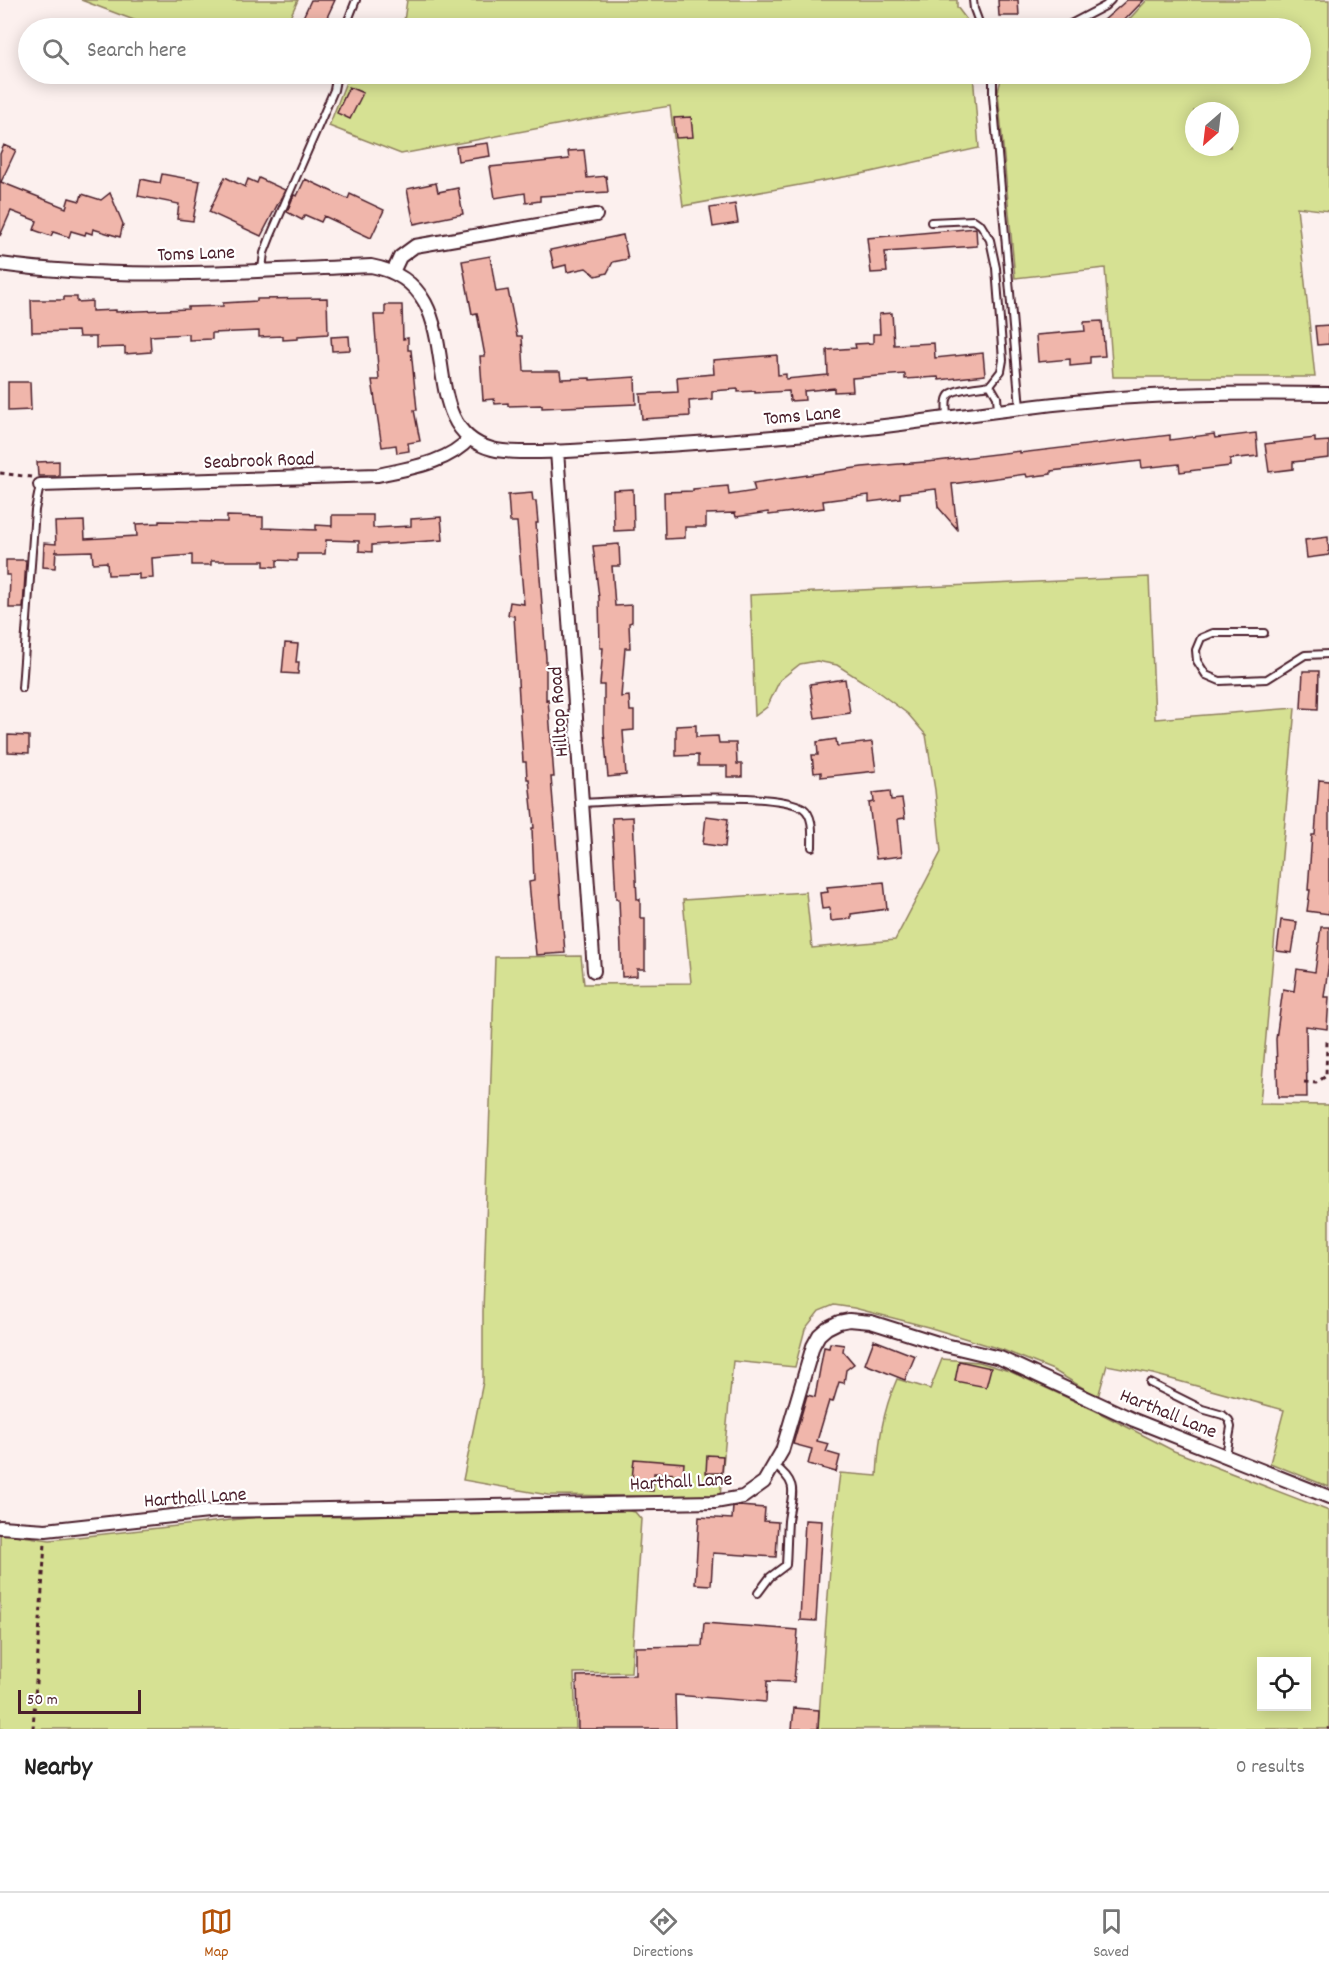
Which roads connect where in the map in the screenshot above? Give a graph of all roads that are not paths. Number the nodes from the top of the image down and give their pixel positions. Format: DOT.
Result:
graph roads {
  1 [pos="356,0"];
  2 [pos="973,0"];
  3 [pos="1112,0"];
  4 [pos="349,18"];
  5 [pos="977,18"];
  6 [pos="1082,18"];
  7 [pos="335,84"];
  8 [pos="993,84"];
  9 [pos="596,215"];
  10 [pos="931,222"];
  11 [pos="0,264"];
  12 [pos="262,269"];
  13 [pos="393,272"];
  14 [pos="990,385"];
  15 [pos="1329,394"];
  16 [pos="1020,408"];
  17 [pos="998,410"];
  18 [pos="947,417"];
  19 [pos="470,438"];
  20 [pos="557,451"];
  21 [pos="40,484"];
  22 [pos="1264,633"];
  23 [pos="1329,654"];
  24 [pos="22,688"];
  25 [pos="583,803"];
  26 [pos="812,847"];
  27 [pos="594,971"];
  28 [pos="1150,1383"];
  29 [pos="1226,1455"];
  30 [pos="774,1466"];
  31 [pos="1329,1497"];
  32 [pos="0,1527"];
  33 [pos="758,1593"];
  1 -- 4 [label="lane"];
  2 -- 5 [label="lane"];
  3 -- 6 [label="lane"];
  7 -- 12 [label="lane"];
  8 -- 16 [label="lane"];
  9 -- 13 [label="street"];
  10 -- 14 [label="lane"];
  11 -- 12 [label="street, Toms Lane"];
  12 -- 13 [label="street, Toms Lane"];
  13 -- 19 [label="street, Toms Lane"];
  14 -- 17 [label="lane"];
  14 -- 18 [label="lane"];
  15 -- 16 [label="street, Toms Lane"];
  16 -- 17 [label="street, Toms Lane"];
  17 -- 18 [label="street, Toms Lane"];
  18 -- 20 [label="street, Toms Lane"];
  19 -- 20 [label="street, Toms Lane"];
  19 -- 21 [label="street, Seabrook Road"];
  20 -- 25 [label="street, Hilltop Road"];
  21 -- 24 [label="lane"];
  22 -- 23 [label="lane"];
  25 -- 26 [label="lane"];
  25 -- 27 [label="street, Hilltop Road"];
  28 -- 29 [label="lane"];
  29 -- 30 [label="street, Harthall Lane"];
  29 -- 31 [label="street, Harthall Lane"];
  30 -- 32 [label="street, Harthall Lane"];
  30 -- 33 [label="lane"];
}
